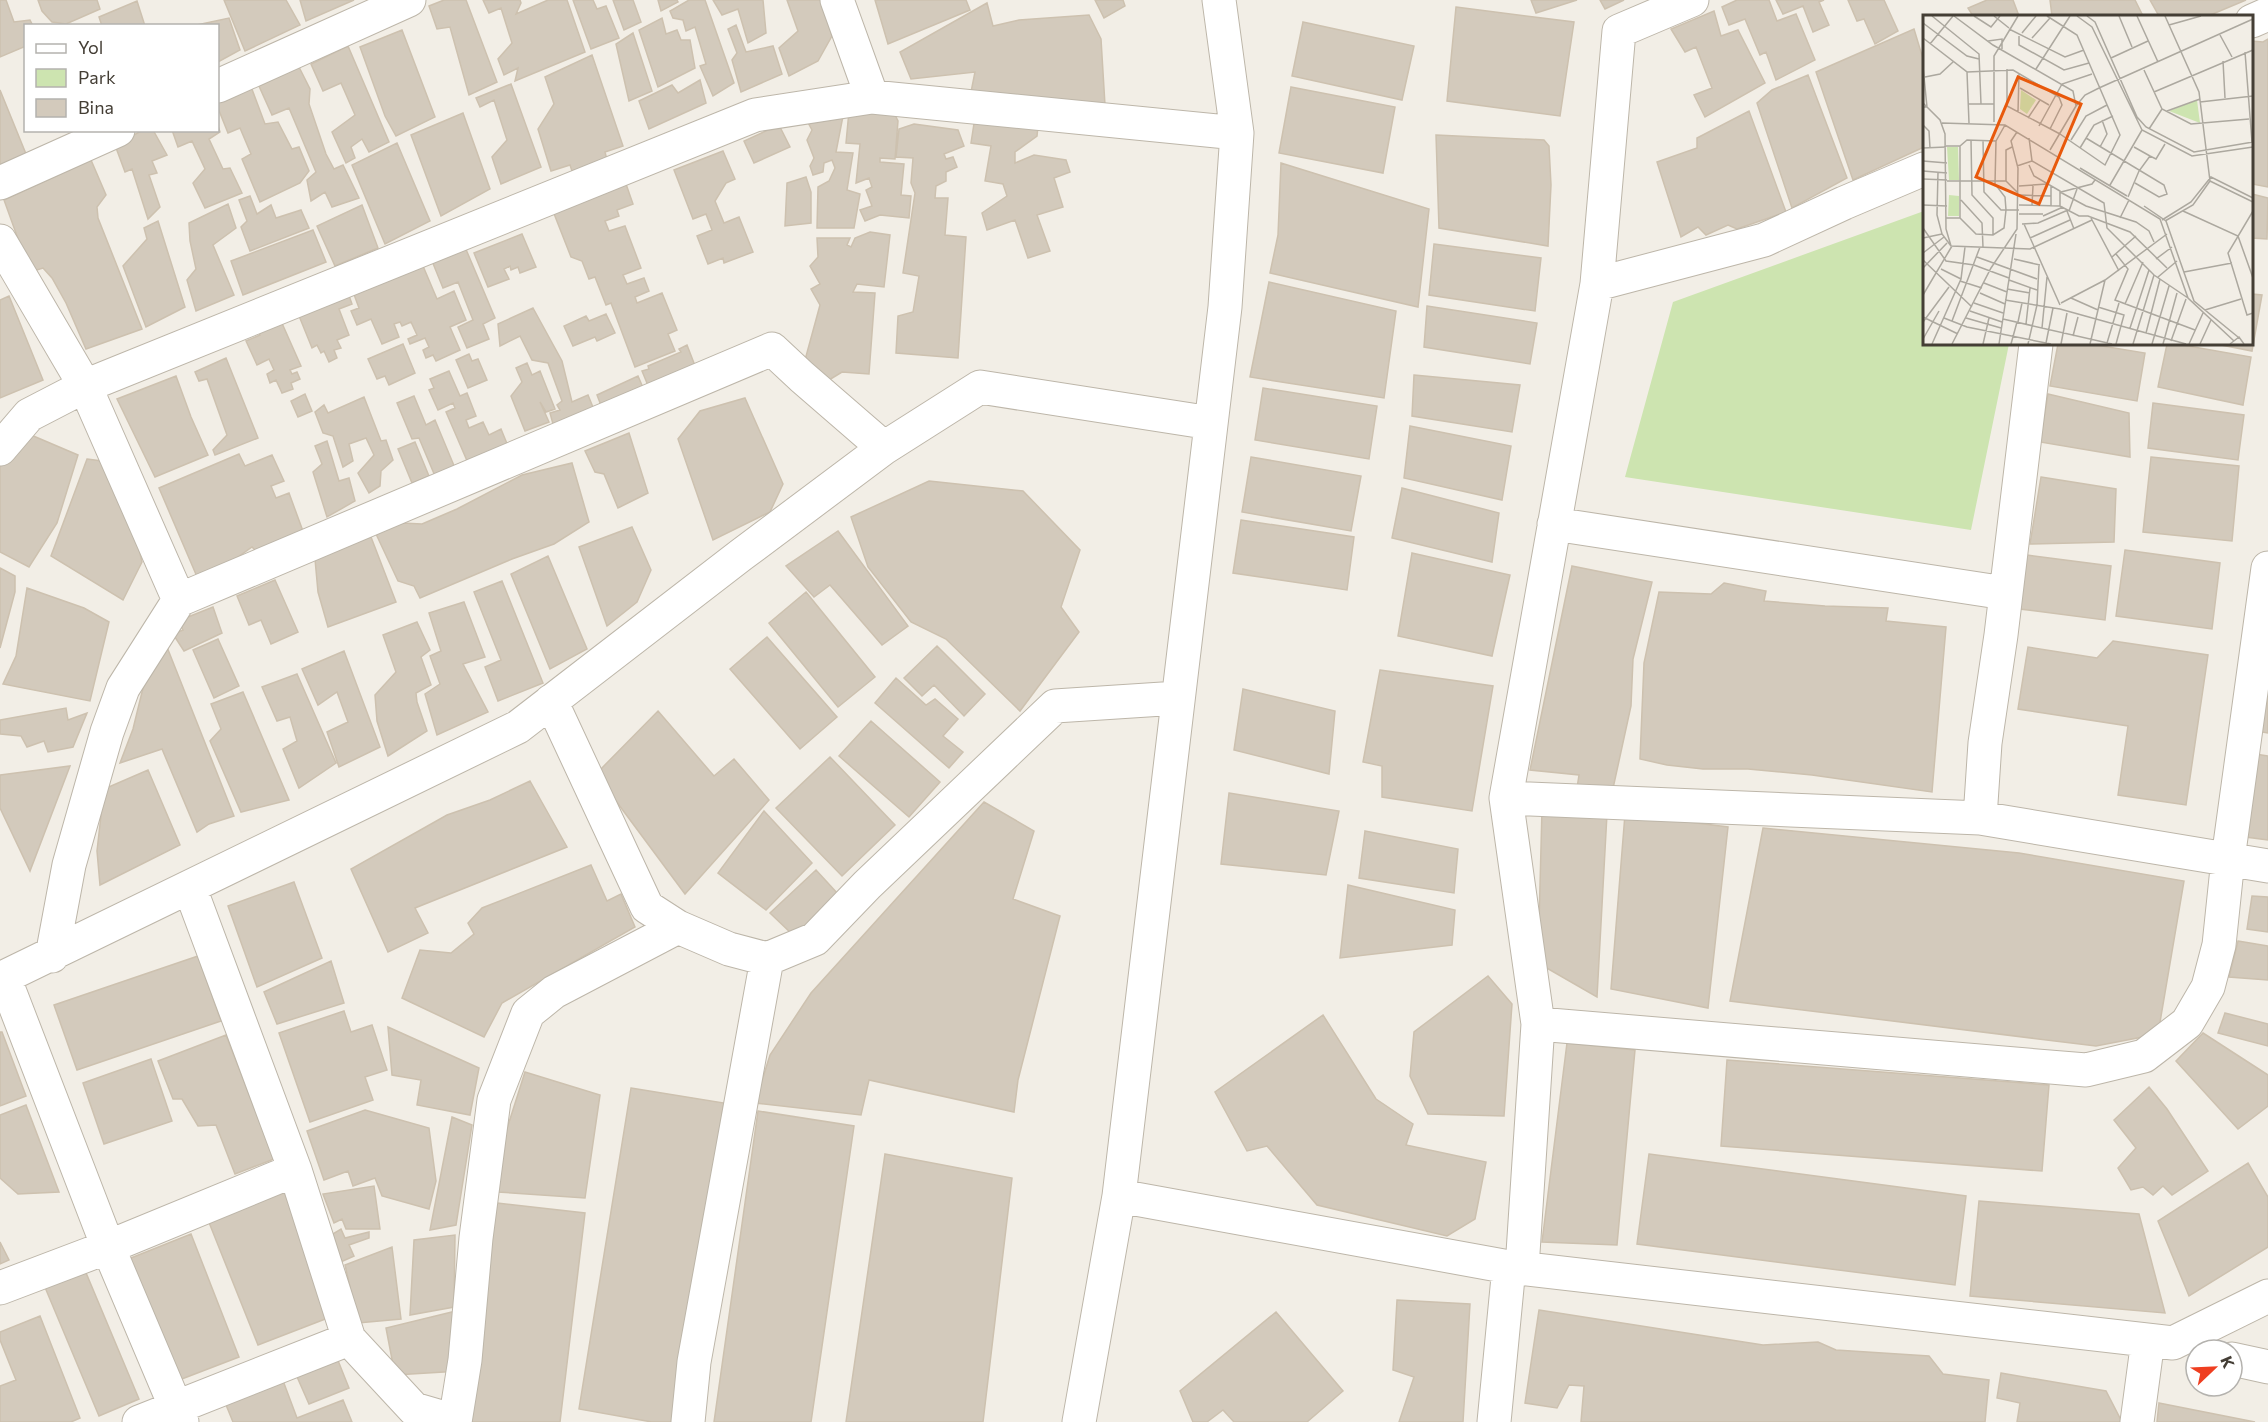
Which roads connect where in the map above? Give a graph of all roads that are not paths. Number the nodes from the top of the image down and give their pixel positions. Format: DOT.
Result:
graph roads {
  1 [pos="409,0"];
  2 [pos="837,0"];
  3 [pos="1219,0"];
  4 [pos="1692,0"];
  5 [pos="2268,14"];
  6 [pos="2253,21"];
  7 [pos="219,86"];
  8 [pos="872,98"];
  9 [pos="114,132"];
  10 [pos="1237,133"];
  11 [pos="1923,169"];
  12 [pos="0,183"];
  13 [pos="0,241"];
  14 [pos="1597,284"];
  15 [pos="2036,345"];
  16 [pos="85,387"];
  17 [pos="1211,423"];
  18 [pos="0,448"];
  19 [pos="884,448"];
  20 [pos="1554,524"];
  21 [pos="2268,568"];
  22 [pos="2006,593"];
  23 [pos="179,600"];
  24 [pos="1178,698"];
  25 [pos="551,701"];
  26 [pos="1506,798"];
  27 [pos="1980,818"];
  28 [pos="2228,859"];
  29 [pos="2268,866"];
  30 [pos="190,888"];
  31 [pos="678,927"];
  32 [pos="52,956"];
  33 [pos="767,959"];
  34 [pos="2,978"];
  35 [pos="1538,1024"];
  36 [pos="295,1170"];
  37 [pos="1119,1196"];
  38 [pos="108,1247"];
  39 [pos="1515,1267"];
  40 [pos="0,1288"];
  41 [pos="2268,1296"];
  42 [pos="349,1339"];
  43 [pos="2173,1344"];
  44 [pos="2244,1362"];
  45 [pos="2268,1367"];
  46 [pos="179,1414"];
  47 [pos="455,1421"];
  48 [pos="139,1422"];
  49 [pos="688,1422"];
  50 [pos="1079,1422"];
  51 [pos="1494,1422"];
  52 [pos="2137,1422"];
  1 -- 7 [label="street"];
  2 -- 8 [label="street"];
  3 -- 10 [label="street"];
  4 -- 14 [label="street"];
  5 -- 6 [label="street"];
  8 -- 10 [label="street"];
  8 -- 16 [label="street"];
  9 -- 12 [label="street"];
  10 -- 17 [label="street"];
  11 -- 14 [label="street"];
  13 -- 16 [label="street"];
  14 -- 20 [label="street"];
  15 -- 22 [label="street"];
  16 -- 18 [label="street"];
  16 -- 23 [label="street"];
  17 -- 19 [label="street"];
  17 -- 24 [label="street"];
  19 -- 23 [label="street"];
  19 -- 25 [label="street"];
  20 -- 22 [label="street"];
  20 -- 26 [label="street"];
  21 -- 28 [label="street"];
  22 -- 27 [label="street"];
  23 -- 32 [label="street"];
  24 -- 33 [label="street"];
  24 -- 37 [label="street"];
  25 -- 30 [label="street"];
  25 -- 31 [label="street"];
  26 -- 27 [label="street"];
  26 -- 35 [label="street"];
  27 -- 28 [label="street"];
  28 -- 29 [label="street"];
  28 -- 35 [label="street"];
  30 -- 32 [label="street"];
  30 -- 36 [label="street"];
  31 -- 33 [label="street"];
  31 -- 47 [label="street"];
  32 -- 34 [label="street"];
  33 -- 49 [label="street"];
  34 -- 38 [label="street"];
  35 -- 39 [label="street"];
  36 -- 38 [label="street"];
  36 -- 42 [label="street"];
  37 -- 39 [label="street"];
  37 -- 50 [label="street"];
  38 -- 40 [label="street"];
  38 -- 46 [label="street"];
  39 -- 43 [label="street"];
  39 -- 51 [label="street"];
  41 -- 43 [label="street"];
  42 -- 46 [label="street"];
  42 -- 47 [label="street"];
  43 -- 52 [label="street"];
  44 -- 45 [label="street"];
  46 -- 48 [label="street"];
}
